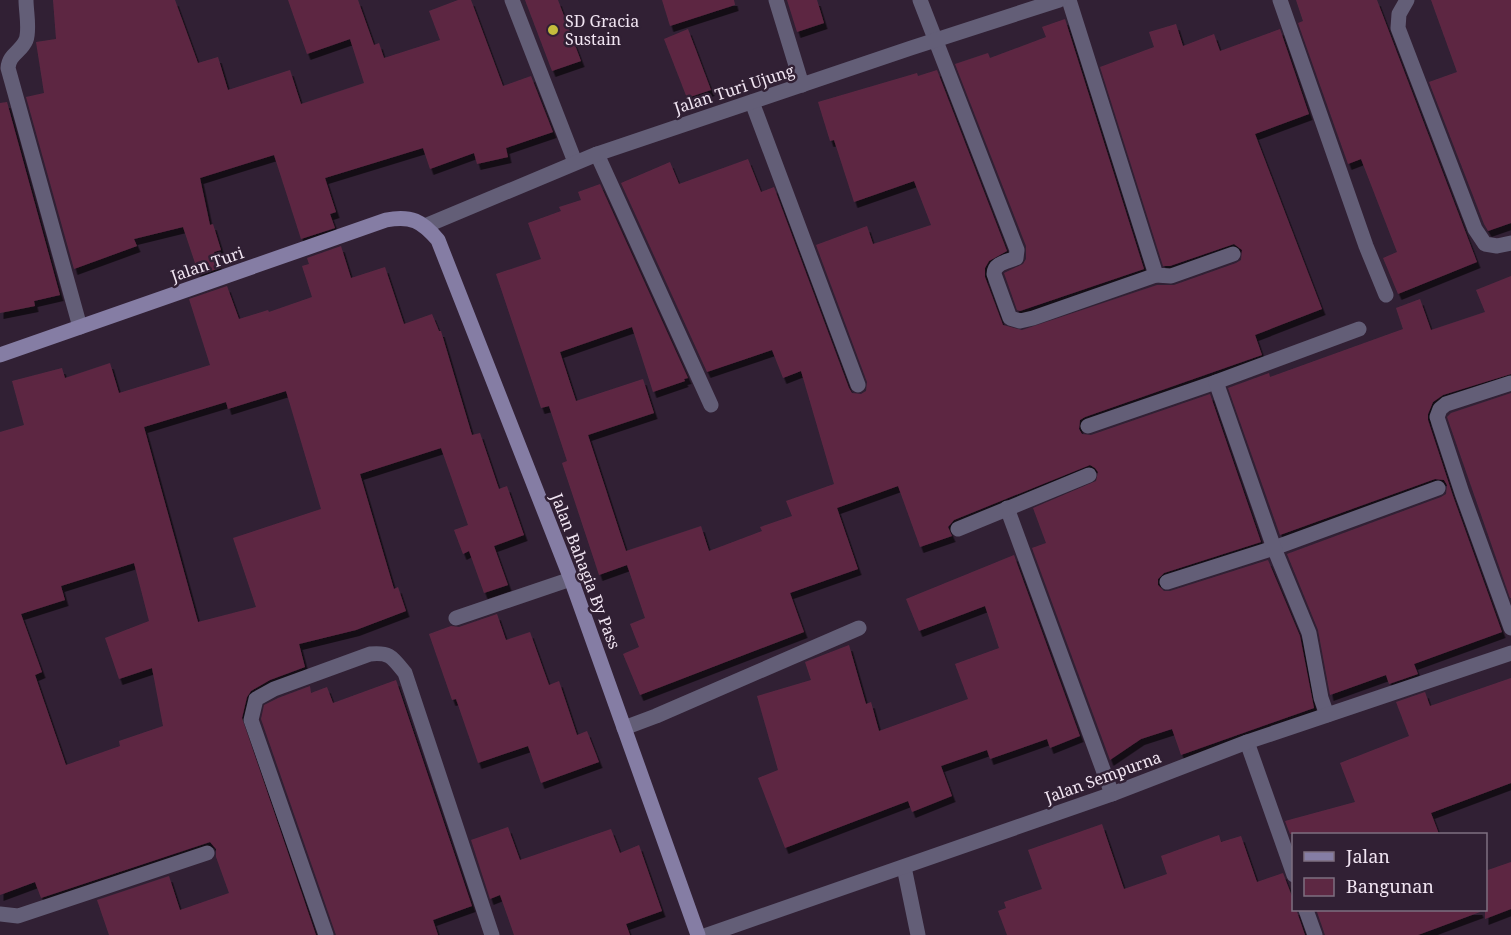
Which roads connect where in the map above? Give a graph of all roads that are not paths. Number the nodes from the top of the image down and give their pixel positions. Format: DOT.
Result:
graph roads {
  1 [pos="26,0"];
  2 [pos="512,0"];
  3 [pos="776,0"];
  4 [pos="920,0"];
  5 [pos="1059,0"];
  6 [pos="1069,0"];
  7 [pos="1280,0"];
  8 [pos="1407,0"];
  9 [pos="935,40"];
  10 [pos="802,85"];
  11 [pos="752,102"];
  12 [pos="597,154"];
  13 [pos="575,162"];
  14 [pos="426,226"];
  15 [pos="1511,243"];
  16 [pos="1233,254"];
  17 [pos="1156,275"];
  18 [pos="1386,295"];
  19 [pos="81,327"];
  20 [pos="1359,329"];
  21 [pos="0,355"];
  22 [pos="1216,382"];
  23 [pos="1511,383"];
  24 [pos="858,385"];
  25 [pos="711,405"];
  26 [pos="1088,426"];
  27 [pos="1089,475"];
  28 [pos="1437,488"];
  29 [pos="1007,508"];
  30 [pos="958,529"];
  31 [pos="1274,548"];
  32 [pos="571,579"];
  33 [pos="1167,582"];
  34 [pos="456,618"];
  35 [pos="859,628"];
  36 [pos="1511,628"];
  37 [pos="1511,653"];
  38 [pos="1327,715"];
  39 [pos="624,728"];
  40 [pos="1247,742"];
  41 [pos="1112,794"];
  42 [pos="207,853"];
  43 [pos="904,867"];
  44 [pos="1292,871"];
  45 [pos="1307,911"];
  46 [pos="0,914"];
  47 [pos="326,935"];
  48 [pos="492,935"];
  49 [pos="698,935"];
  50 [pos="707,935"];
  51 [pos="918,935"];
  52 [pos="1315,935"];
  1 -- 19 [label="street"];
  2 -- 13 [label="street"];
  3 -- 10 [label="street"];
  4 -- 9 [label="street"];
  5 -- 9 [label="street, Jalan Turi Ujung"];
  6 -- 17 [label="street"];
  7 -- 18 [label="street"];
  8 -- 15 [label="street"];
  9 -- 10 [label="street, Jalan Turi Ujung"];
  9 -- 17 [label="street"];
  10 -- 11 [label="street, Jalan Turi Ujung"];
  11 -- 12 [label="street, Jalan Turi Ujung"];
  11 -- 24 [label="street"];
  12 -- 13 [label="street, Jalan Turi Ujung"];
  12 -- 25 [label="street"];
  13 -- 14 [label="street, Jalan Turi Ujung"];
  14 -- 19 [label="main road, Jalan Turi"];
  14 -- 32 [label="main road, Jalan Bahagia By Pass"];
  16 -- 17 [label="street"];
  19 -- 21 [label="main road, Jalan Turi"];
  20 -- 22 [label="street"];
  22 -- 26 [label="street"];
  22 -- 31 [label="street"];
  23 -- 36 [label="street"];
  27 -- 29 [label="street"];
  28 -- 31 [label="street"];
  29 -- 30 [label="street"];
  29 -- 41 [label="street"];
  31 -- 33 [label="street"];
  31 -- 38 [label="street"];
  32 -- 34 [label="street"];
  32 -- 39 [label="main road, Jalan Bahagia By Pass"];
  35 -- 39 [label="street"];
  37 -- 38 [label="street, Jalan Sempurna"];
  38 -- 40 [label="street, Jalan Sempurna"];
  39 -- 49 [label="main road, Jalan Bahagia By Pass"];
  40 -- 41 [label="street, Jalan Sempurna"];
  40 -- 44 [label="street"];
  41 -- 43 [label="street, Jalan Sempurna"];
  42 -- 46 [label="street"];
  43 -- 50 [label="street, Jalan Sempurna"];
  43 -- 51 [label="street"];
  45 -- 52 [label="street"];
  47 -- 48 [label="street"];
}
